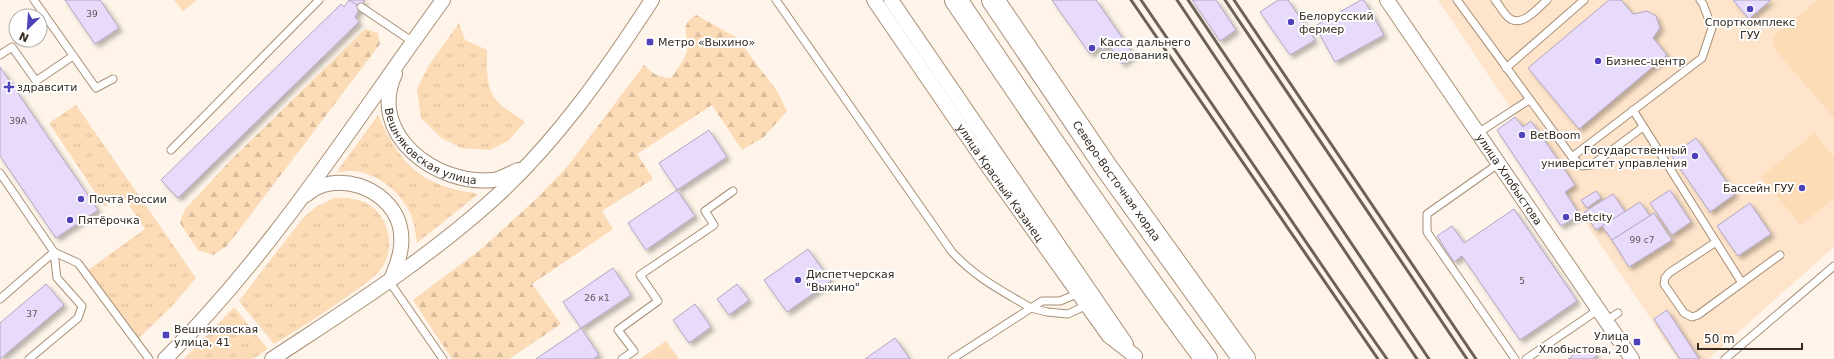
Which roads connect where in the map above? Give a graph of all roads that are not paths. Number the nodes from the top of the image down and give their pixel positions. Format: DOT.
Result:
graph roads {
  1 [pos="34,0"];
  2 [pos="319,0"];
  3 [pos="443,0"];
  4 [pos="652,0"];
  5 [pos="776,0"];
  6 [pos="874,0"];
  7 [pos="891,0"];
  8 [pos="956,0"];
  9 [pos="993,0"];
  10 [pos="1387,0"];
  11 [pos="1457,0"];
  12 [pos="1495,0"];
  13 [pos="1547,0"];
  14 [pos="1584,0"];
  15 [pos="1700,0"];
  16 [pos="361,7"];
  17 [pos="413,42"];
  18 [pos="0,55"];
  19 [pos="73,56"];
  20 [pos="1506,68"];
  21 [pos="113,78"];
  22 [pos="1529,100"];
  23 [pos="1632,110"];
  24 [pos="1643,127"];
  25 [pos="1478,133"];
  26 [pos="171,150"];
  27 [pos="1572,157"];
  28 [pos="1498,164"];
  29 [pos="523,168"];
  30 [pos="0,173"];
  31 [pos="733,191"];
  32 [pos="298,203"];
  33 [pos="1716,242"];
  34 [pos="54,252"];
  35 [pos="1780,255"];
  36 [pos="1834,266"];
  37 [pos="390,281"];
  38 [pos="1742,283"];
  39 [pos="1077,293"];
  40 [pos="0,299"];
  41 [pos="1091,303"];
  42 [pos="1031,308"];
  43 [pos="1618,313"];
  44 [pos="1602,315"];
  45 [pos="1136,358"];
  46 [pos="29,359"];
  47 [pos="149,359"];
  48 [pos="165,359"];
  49 [pos="272,359"];
  50 [pos="443,359"];
  51 [pos="622,359"];
  52 [pos="952,359"];
  53 [pos="1206,359"];
  54 [pos="1244,359"];
  55 [pos="1515,359"];
  56 [pos="1526,359"];
  57 [pos="1632,359"];
  58 [pos="1725,359"];
  1 -- 19 [label="lane"];
  2 -- 26 [label="lane"];
  3 -- 17 [label="street, Вешняковская улица"];
  4 -- 29 [label="street, Вешняковская улица"];
  5 -- 42 [label="lane"];
  6 -- 39 [label="street, улица Красный Казанец"];
  7 -- 41 [label="street, улица Красный Казанец"];
  8 -- 53 [label="main road"];
  9 -- 54 [label="main road, Северо-Восточная хорда"];
  10 -- 25 [label="street, улица Хлобыстова"];
  11 -- 20 [label="lane"];
  12 -- 13 [label="lane"];
  14 -- 20 [label="lane"];
  15 -- 23 [label="lane"];
  16 -- 17 [label="lane"];
  17 -- 29 [label="street, Вешняковская улица"];
  17 -- 32 [label="street, Вешняковская улица"];
  18 -- 19 [label="lane"];
  19 -- 21 [label="lane"];
  20 -- 22 [label="lane"];
  22 -- 25 [label="lane"];
  22 -- 27 [label="lane"];
  23 -- 24 [label="lane"];
  23 -- 27 [label="lane"];
  24 -- 27 [label="lane"];
  24 -- 33 [label="lane"];
  25 -- 28 [label="street, улица Хлобыстова"];
  28 -- 44 [label="street, улица Хлобыстова"];
  28 -- 55 [label="lane"];
  29 -- 37 [label="street, Вешняковская улица"];
  30 -- 34 [label="lane"];
  31 -- 51 [label="lane"];
  32 -- 37 [label="street, Вешняковская улица"];
  32 -- 48 [label="street, Вешняковская улица"];
  33 -- 38 [label="lane"];
  33 -- 38 [label="lane"];
  34 -- 40 [label="lane"];
  34 -- 46 [label="lane"];
  34 -- 47 [label="lane"];
  35 -- 38 [label="lane"];
  36 -- 58 [label="lane"];
  37 -- 49 [label="street, Вешняковская улица"];
  37 -- 50 [label="lane"];
  39 -- 41 [label="street, улица Красный Казанец"];
  39 -- 42 [label="lane"];
  41 -- 42 [label="lane"];
  41 -- 45 [label="street, улица Красный Казанец"];
  42 -- 52 [label="lane"];
  43 -- 44 [label="lane"];
  44 -- 56 [label="lane"];
  44 -- 57 [label="street, улица Хлобыстова"];
}
